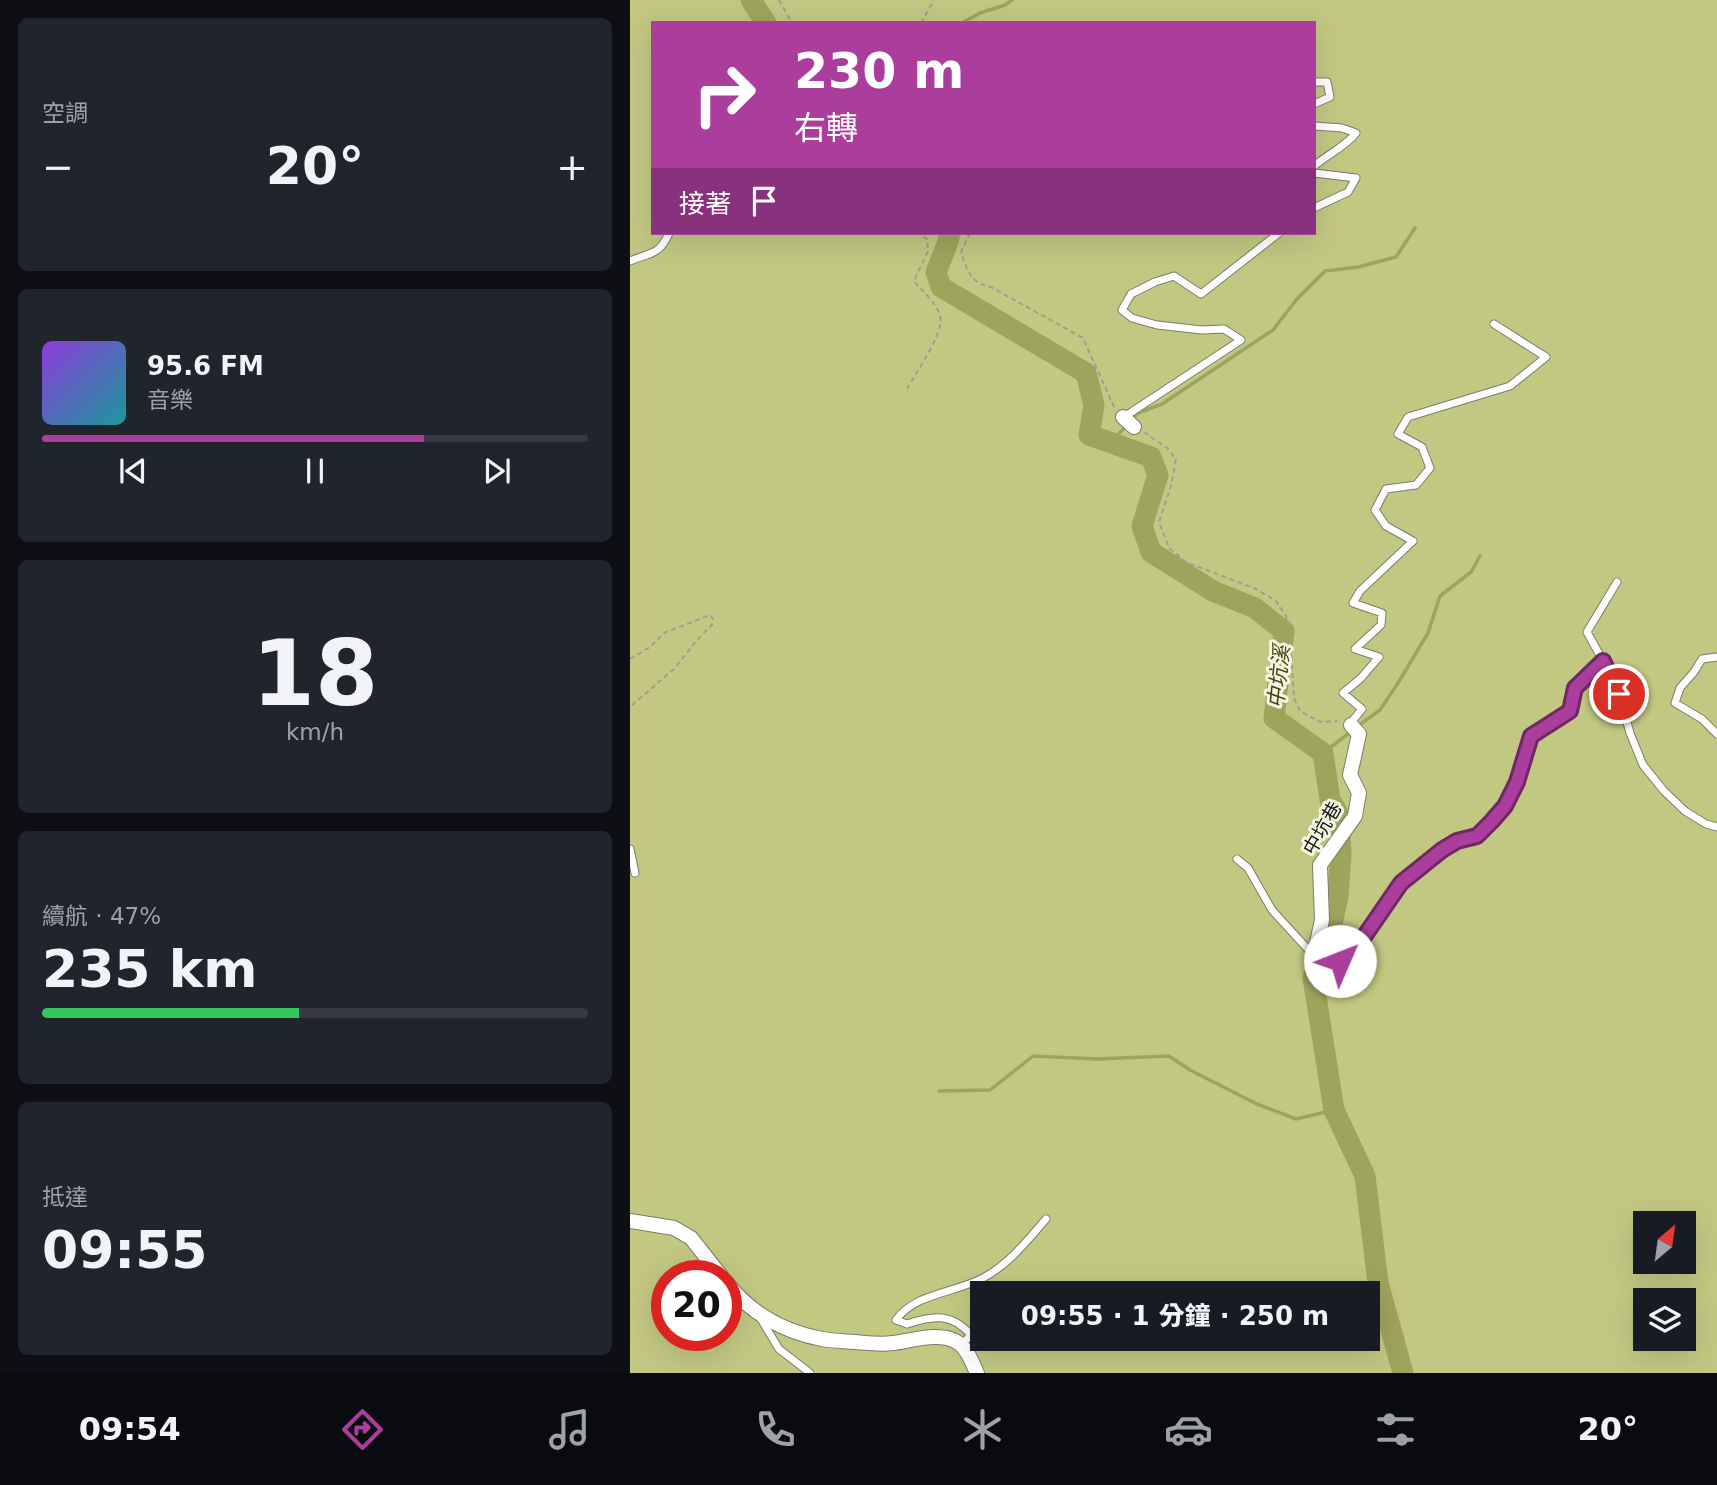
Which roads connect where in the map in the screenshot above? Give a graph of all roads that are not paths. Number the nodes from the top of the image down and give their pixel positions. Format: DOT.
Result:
graph roads {
  1 [pos="1316,82"];
  2 [pos="1316,103"];
  3 [pos="1316,127"];
  4 [pos="1316,164"];
  5 [pos="1316,173"];
  6 [pos="1316,207"];
  7 [pos="668,235"];
  8 [pos="1276,235"];
  9 [pos="630,261"];
  10 [pos="1494,324"];
  11 [pos="1129,422"];
  12 [pos="1617,582"];
  13 [pos="1717,657"];
  14 [pos="1603,661"];
  15 [pos="1353,728"];
  16 [pos="1717,734"];
  17 [pos="1717,827"];
  18 [pos="630,849"];
  19 [pos="1237,859"];
  20 [pos="635,873"];
  21 [pos="1315,956"];
  22 [pos="1046,1219"];
  23 [pos="630,1221"];
  24 [pos="708,1260"];
  25 [pos="742,1301"];
  26 [pos="757,1313"];
  27 [pos="960,1345"];
  28 [pos="810,1373"];
  29 [pos="978,1373"];
  1 -- 2 [label="lane"];
  3 -- 4 [label="lane"];
  5 -- 6 [label="lane"];
  7 -- 9 [label="lane"];
  8 -- 11 [label="lane"];
  10 -- 15 [label="lane"];
  12 -- 14 [label="lane"];
  13 -- 16 [label="lane"];
  14 -- 17 [label="lane"];
  14 -- 21 [label="lane"];
  15 -- 21 [label="street, 中坑巷"];
  18 -- 20 [label="lane"];
  19 -- 21 [label="lane"];
  22 -- 27 [label="lane"];
  23 -- 24 [label="street"];
  25 -- 26 [label="street"];
  26 -- 27 [label="street"];
  26 -- 28 [label="lane"];
  27 -- 29 [label="street"];
}
